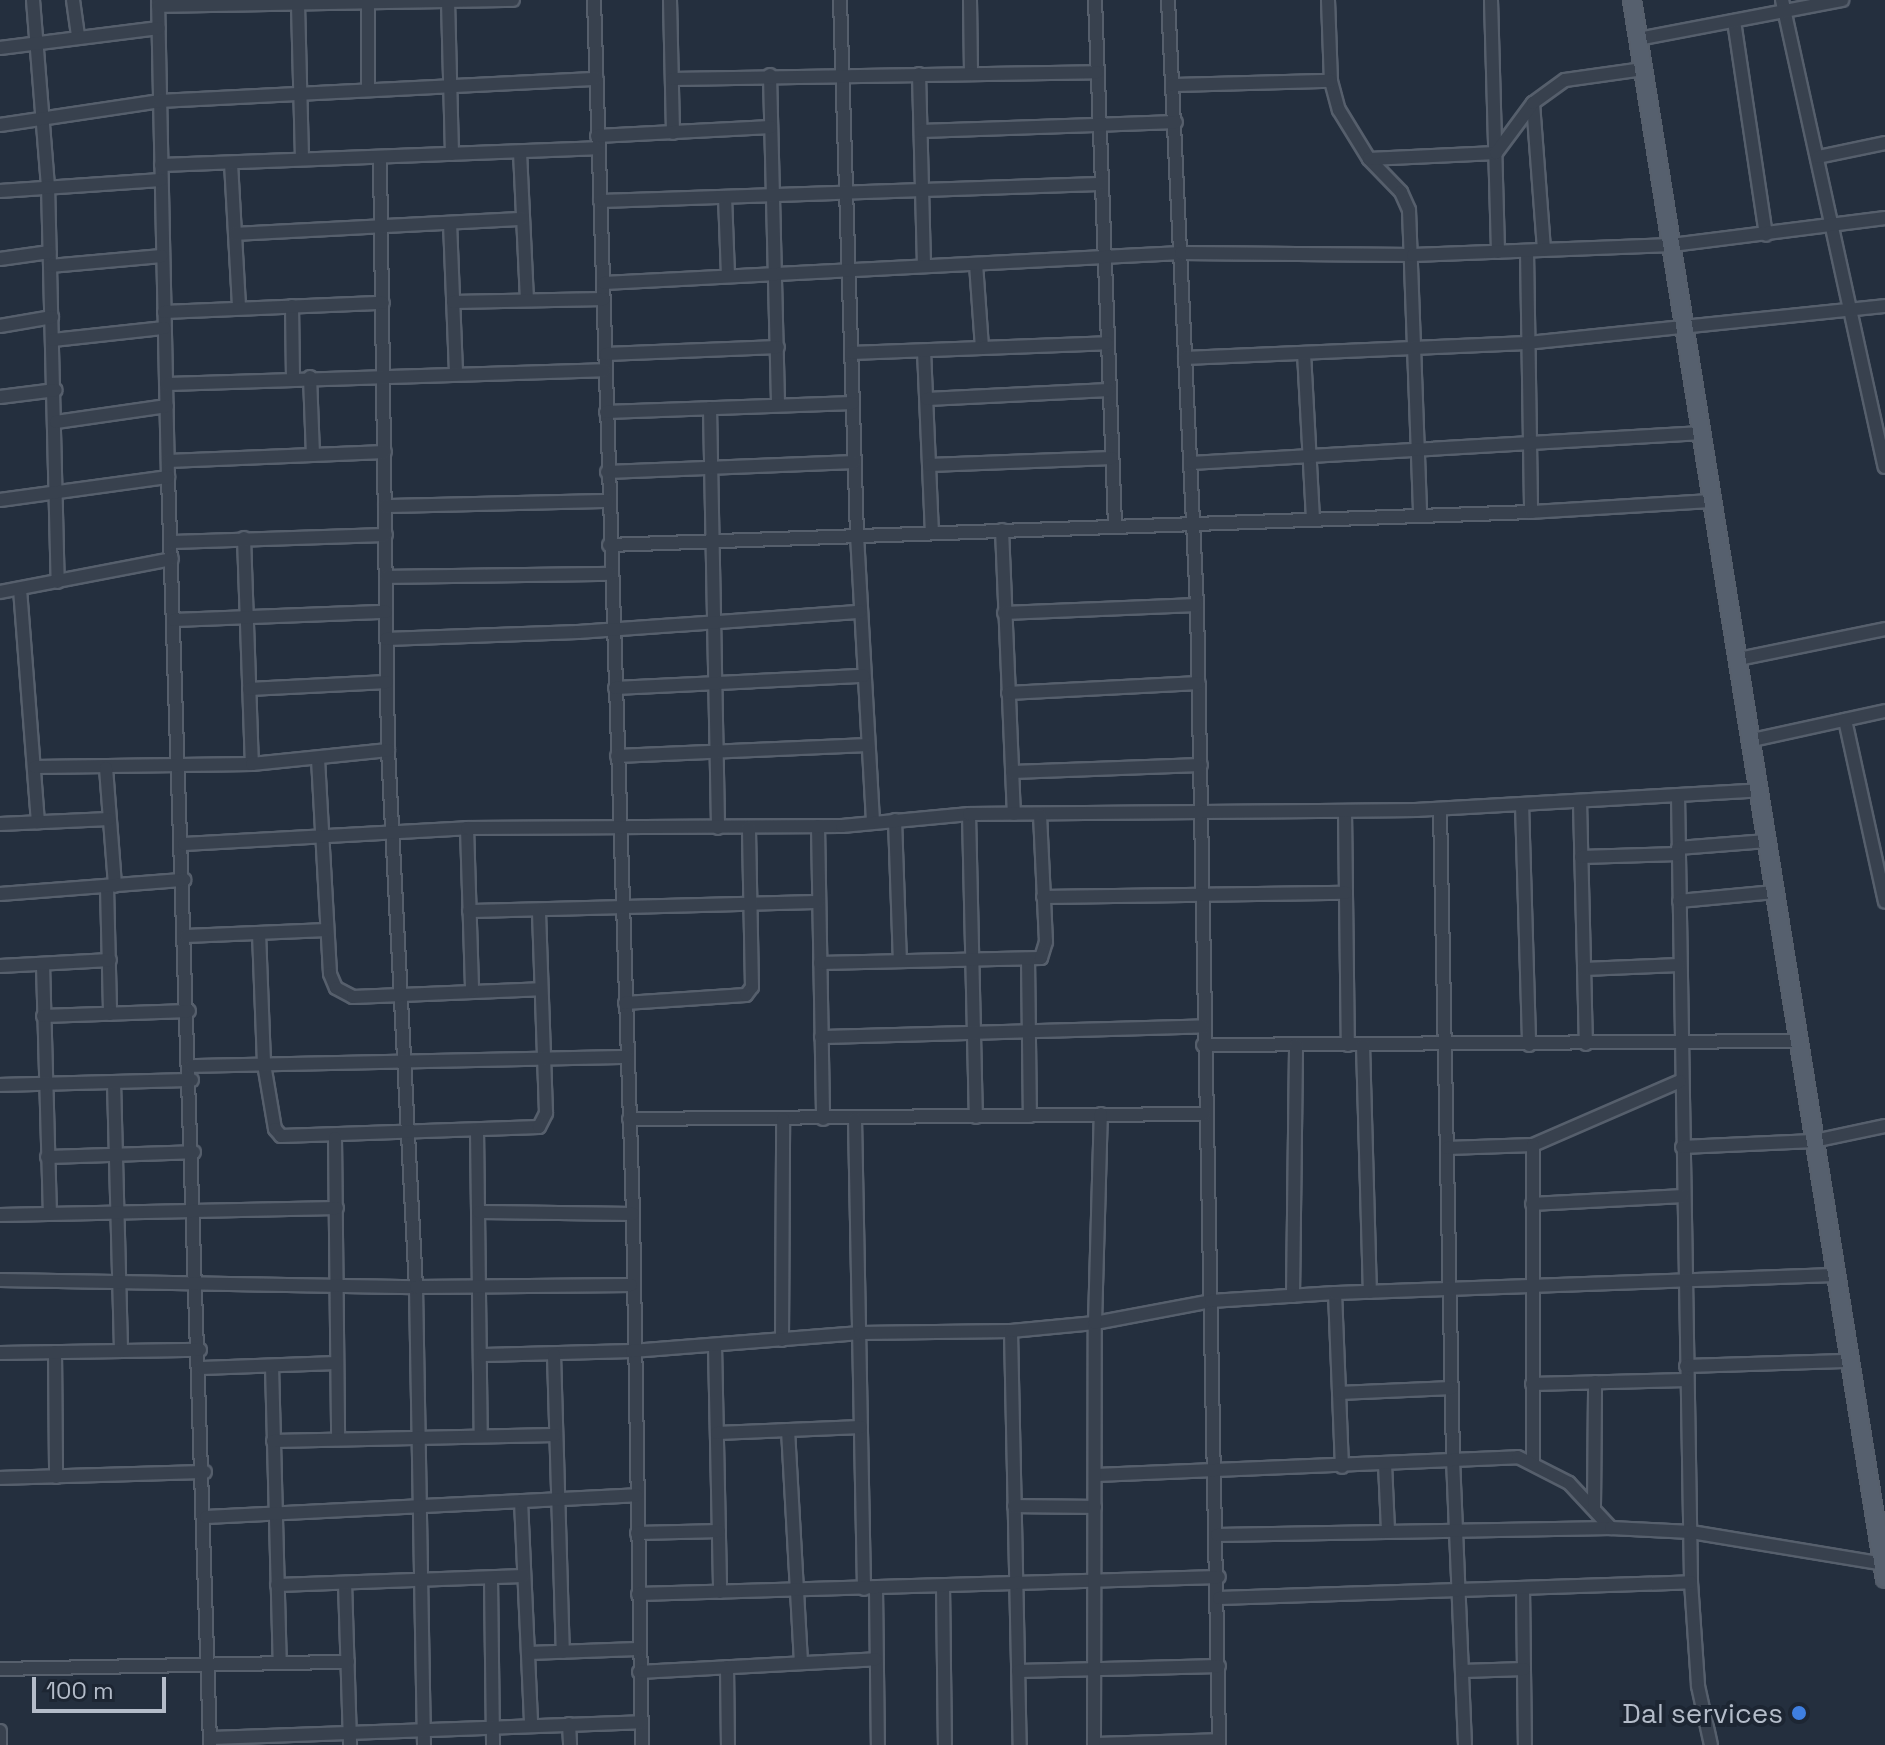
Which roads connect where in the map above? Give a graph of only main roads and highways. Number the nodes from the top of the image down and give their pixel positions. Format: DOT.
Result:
graph roads {
  1 [pos="1632,0"];
  2 [pos="1884,1569"];
  1 -- 2 [label="main road"];
}
